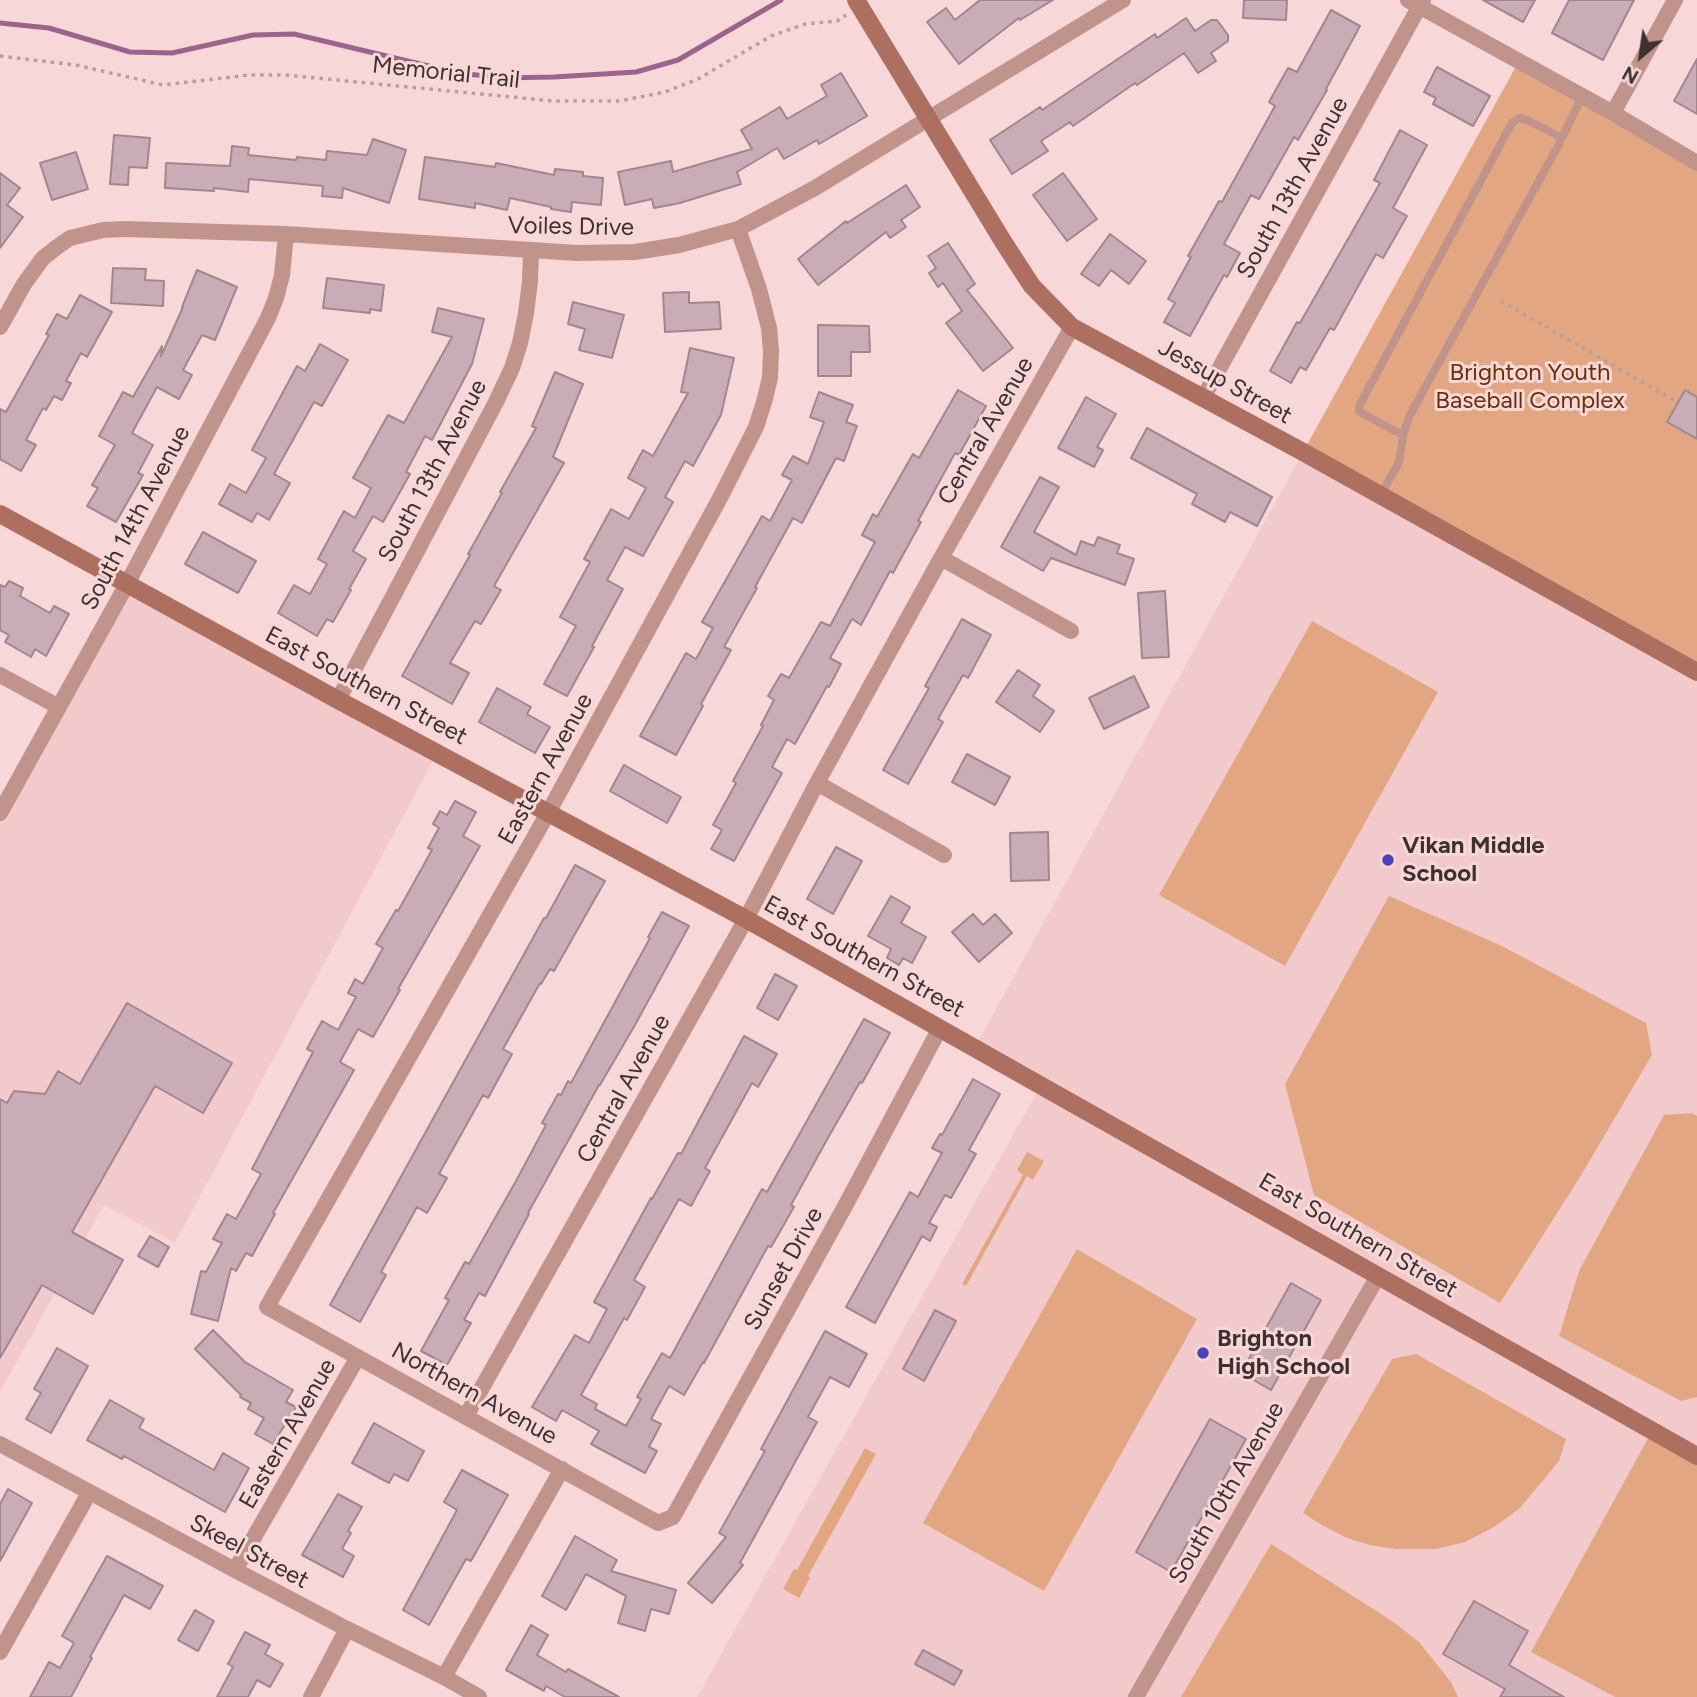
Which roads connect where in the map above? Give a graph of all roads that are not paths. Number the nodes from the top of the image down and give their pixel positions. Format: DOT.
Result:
graph roads {
  1 [pos="1122,0"];
  2 [pos="1675,0"];
  3 [pos="1417,2"];
  4 [pos="858,3"];
  5 [pos="1582,96"];
  6 [pos="1613,113"];
  7 [pos="929,118"];
  8 [pos="1562,138"];
  9 [pos="1697,163"];
  10 [pos="738,229"];
  11 [pos="286,234"];
  12 [pos="531,251"];
  13 [pos="0,327"];
  14 [pos="1072,327"];
  15 [pos="1203,398"];
  16 [pos="1403,435"];
  17 [pos="1380,496"];
  18 [pos="0,514"];
  19 [pos="941,558"];
  20 [pos="127,584"];
  21 [pos="1071,631"];
  22 [pos="1697,672"];
  23 [pos="0,675"];
  24 [pos="338,700"];
  25 [pos="59,707"];
  26 [pos="817,783"];
  27 [pos="0,813"];
  28 [pos="548,813"];
  29 [pos="944,855"];
  30 [pos="746,919"];
  31 [pos="940,1028"];
  32 [pos="1378,1276"];
  33 [pos="267,1307"];
  34 [pos="358,1357"];
  35 [pos="466,1416"];
  36 [pos="0,1444"];
  37 [pos="1697,1456"];
  38 [pos="562,1469"];
  39 [pos="89,1493"];
  40 [pos="658,1523"];
  41 [pos="235,1570"];
  42 [pos="347,1629"];
  43 [pos="0,1652"];
  44 [pos="444,1677"];
  45 [pos="311,1697"];
  46 [pos="479,1697"];
  47 [pos="1136,1697"];
  1 -- 7 [label="street, Voiles Drive"];
  2 -- 6 [label="street"];
  3 -- 5 [label="street"];
  3 -- 15 [label="street, South 13th Avenue"];
  4 -- 7 [label="street, Jessup Street"];
  5 -- 6 [label="street"];
  5 -- 8 [label="lane"];
  6 -- 9 [label="street"];
  7 -- 10 [label="street, Voiles Drive"];
  7 -- 14 [label="street, Jessup Street"];
  8 -- 16 [label="lane"];
  8 -- 16 [label="lane"];
  10 -- 12 [label="street, Voiles Drive"];
  10 -- 28 [label="street, Eastern Avenue"];
  11 -- 12 [label="street, Voiles Drive"];
  11 -- 13 [label="street, Voiles Drive"];
  11 -- 20 [label="street, South 14th Avenue"];
  12 -- 24 [label="street, South 13th Avenue"];
  14 -- 15 [label="street, Jessup Street"];
  14 -- 19 [label="street, Central Avenue"];
  15 -- 17 [label="street, Jessup Street"];
  16 -- 17 [label="lane"];
  17 -- 22 [label="street, Jessup Street"];
  18 -- 20 [label="street, East Southern Street"];
  19 -- 21 [label="street"];
  19 -- 26 [label="street, Central Avenue"];
  20 -- 24 [label="street, East Southern Street"];
  20 -- 25 [label="street, South 14th Avenue"];
  23 -- 25 [label="street"];
  24 -- 28 [label="street, East Southern Street"];
  25 -- 27 [label="street, South 14th Avenue"];
  26 -- 29 [label="street"];
  26 -- 30 [label="street, Central Avenue"];
  28 -- 30 [label="street, East Southern Street"];
  28 -- 33 [label="street, Eastern Avenue"];
  30 -- 31 [label="street, East Southern Street"];
  30 -- 35 [label="street, Central Avenue"];
  31 -- 32 [label="street, East Southern Street"];
  31 -- 40 [label="street, Sunset Drive"];
  32 -- 37 [label="street, East Southern Street"];
  32 -- 47 [label="street, South 10th Avenue"];
  33 -- 34 [label="street, Northern Avenue"];
  34 -- 35 [label="street, Northern Avenue"];
  34 -- 41 [label="street, Eastern Avenue"];
  35 -- 38 [label="street, Northern Avenue"];
  36 -- 39 [label="street, Skeel Street"];
  38 -- 40 [label="street, Northern Avenue"];
  38 -- 44 [label="street"];
  39 -- 41 [label="street, Skeel Street"];
  39 -- 43 [label="street"];
  41 -- 42 [label="street, Skeel Street"];
  42 -- 44 [label="street, Skeel Street"];
  42 -- 45 [label="street"];
  44 -- 46 [label="street, Skeel Street"];
}
